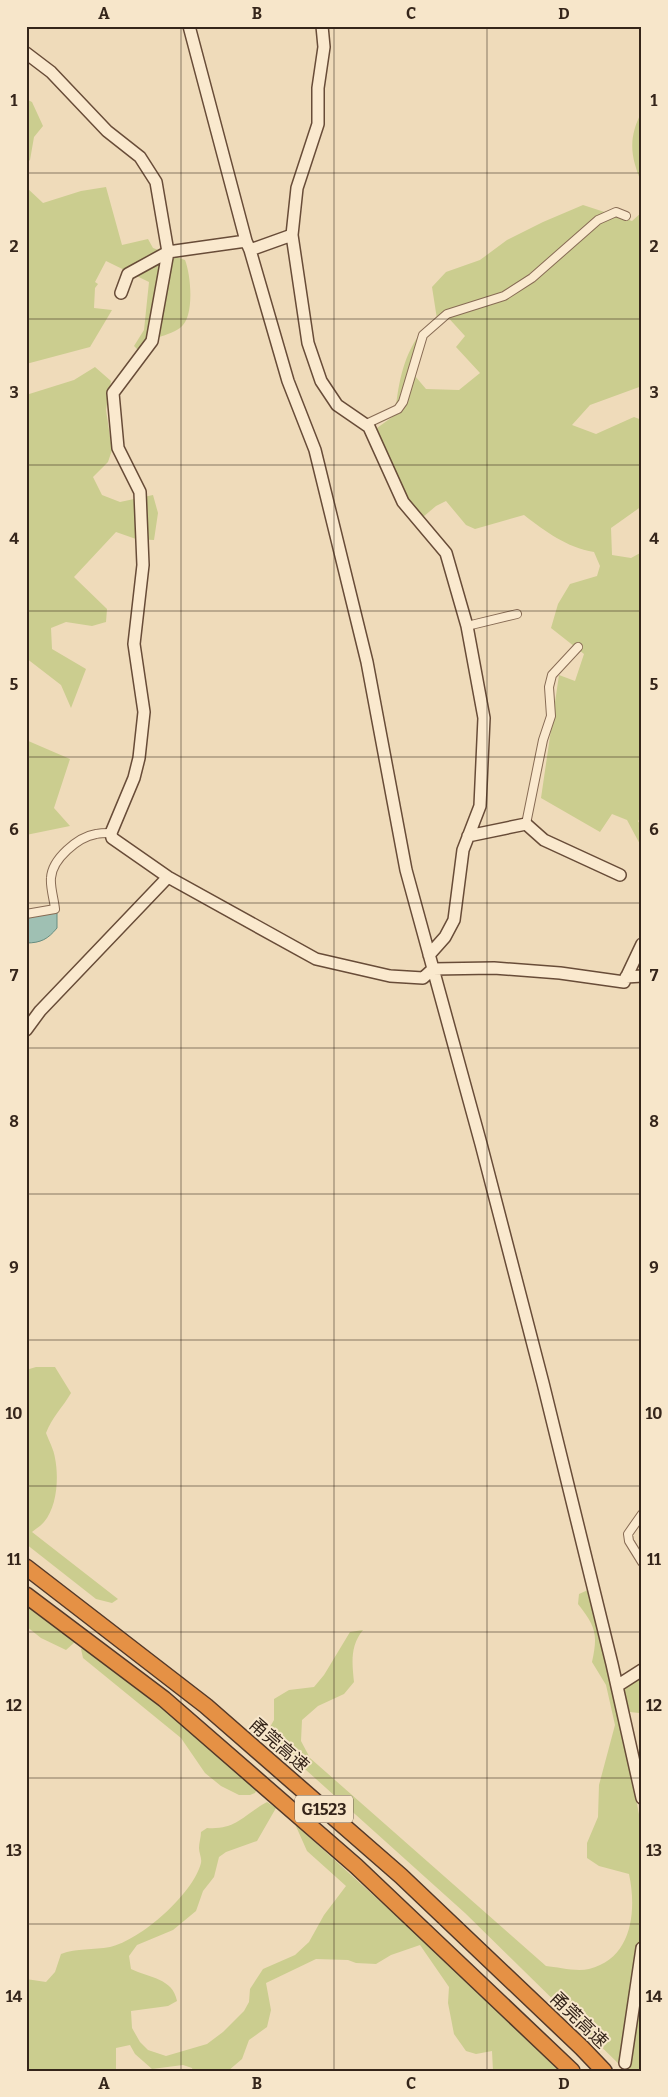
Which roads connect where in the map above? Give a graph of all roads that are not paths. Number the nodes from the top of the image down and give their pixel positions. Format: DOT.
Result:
graph roads {
  1 [pos="189,26"];
  2 [pos="322,26"];
  3 [pos="26,53"];
  4 [pos="626,216"];
  5 [pos="292,235"];
  6 [pos="248,245"];
  7 [pos="168,252"];
  8 [pos="121,293"];
  9 [pos="366,424"];
  10 [pos="517,614"];
  11 [pos="467,626"];
  12 [pos="578,647"];
  13 [pos="526,824"];
  14 [pos="111,833"];
  15 [pos="468,836"];
  16 [pos="620,874"];
  17 [pos="168,877"];
  18 [pos="26,914"];
  19 [pos="642,944"];
  20 [pos="429,955"];
  21 [pos="433,970"];
  22 [pos="642,976"];
  23 [pos="626,977"];
  24 [pos="26,1030"];
  25 [pos="642,1514"];
  26 [pos="642,1562"];
  27 [pos="26,1567"];
  28 [pos="26,1595"];
  29 [pos="642,1670"];
  30 [pos="617,1686"];
  31 [pos="642,1798"];
  32 [pos="642,1948"];
  33 [pos="625,2062"];
  34 [pos="572,2071"];
  35 [pos="604,2071"];
  1 -- 6 [label="street"];
  2 -- 5 [label="street"];
  3 -- 7 [label="street"];
  4 -- 9 [label="street"];
  5 -- 6 [label="street"];
  5 -- 9 [label="street"];
  6 -- 7 [label="street"];
  6 -- 20 [label="street"];
  7 -- 8 [label="street"];
  7 -- 14 [label="street"];
  9 -- 11 [label="street"];
  10 -- 11 [label="street"];
  11 -- 15 [label="street"];
  12 -- 13 [label="street"];
  13 -- 15 [label="street"];
  13 -- 16 [label="street"];
  14 -- 17 [label="street"];
  14 -- 18 [label="street"];
  15 -- 20 [label="street"];
  17 -- 21 [label="street"];
  17 -- 24 [label="street"];
  19 -- 23 [label="street"];
  20 -- 21 [label="street"];
  21 -- 23 [label="street"];
  21 -- 30 [label="street"];
  22 -- 23 [label="street"];
  25 -- 26 [label="street"];
  27 -- 35 [label="highway, 甬莞高速 / G1523"];
  28 -- 34 [label="highway, G1523"];
  29 -- 30 [label="street"];
  30 -- 31 [label="street"];
  32 -- 33 [label="street"];
}
